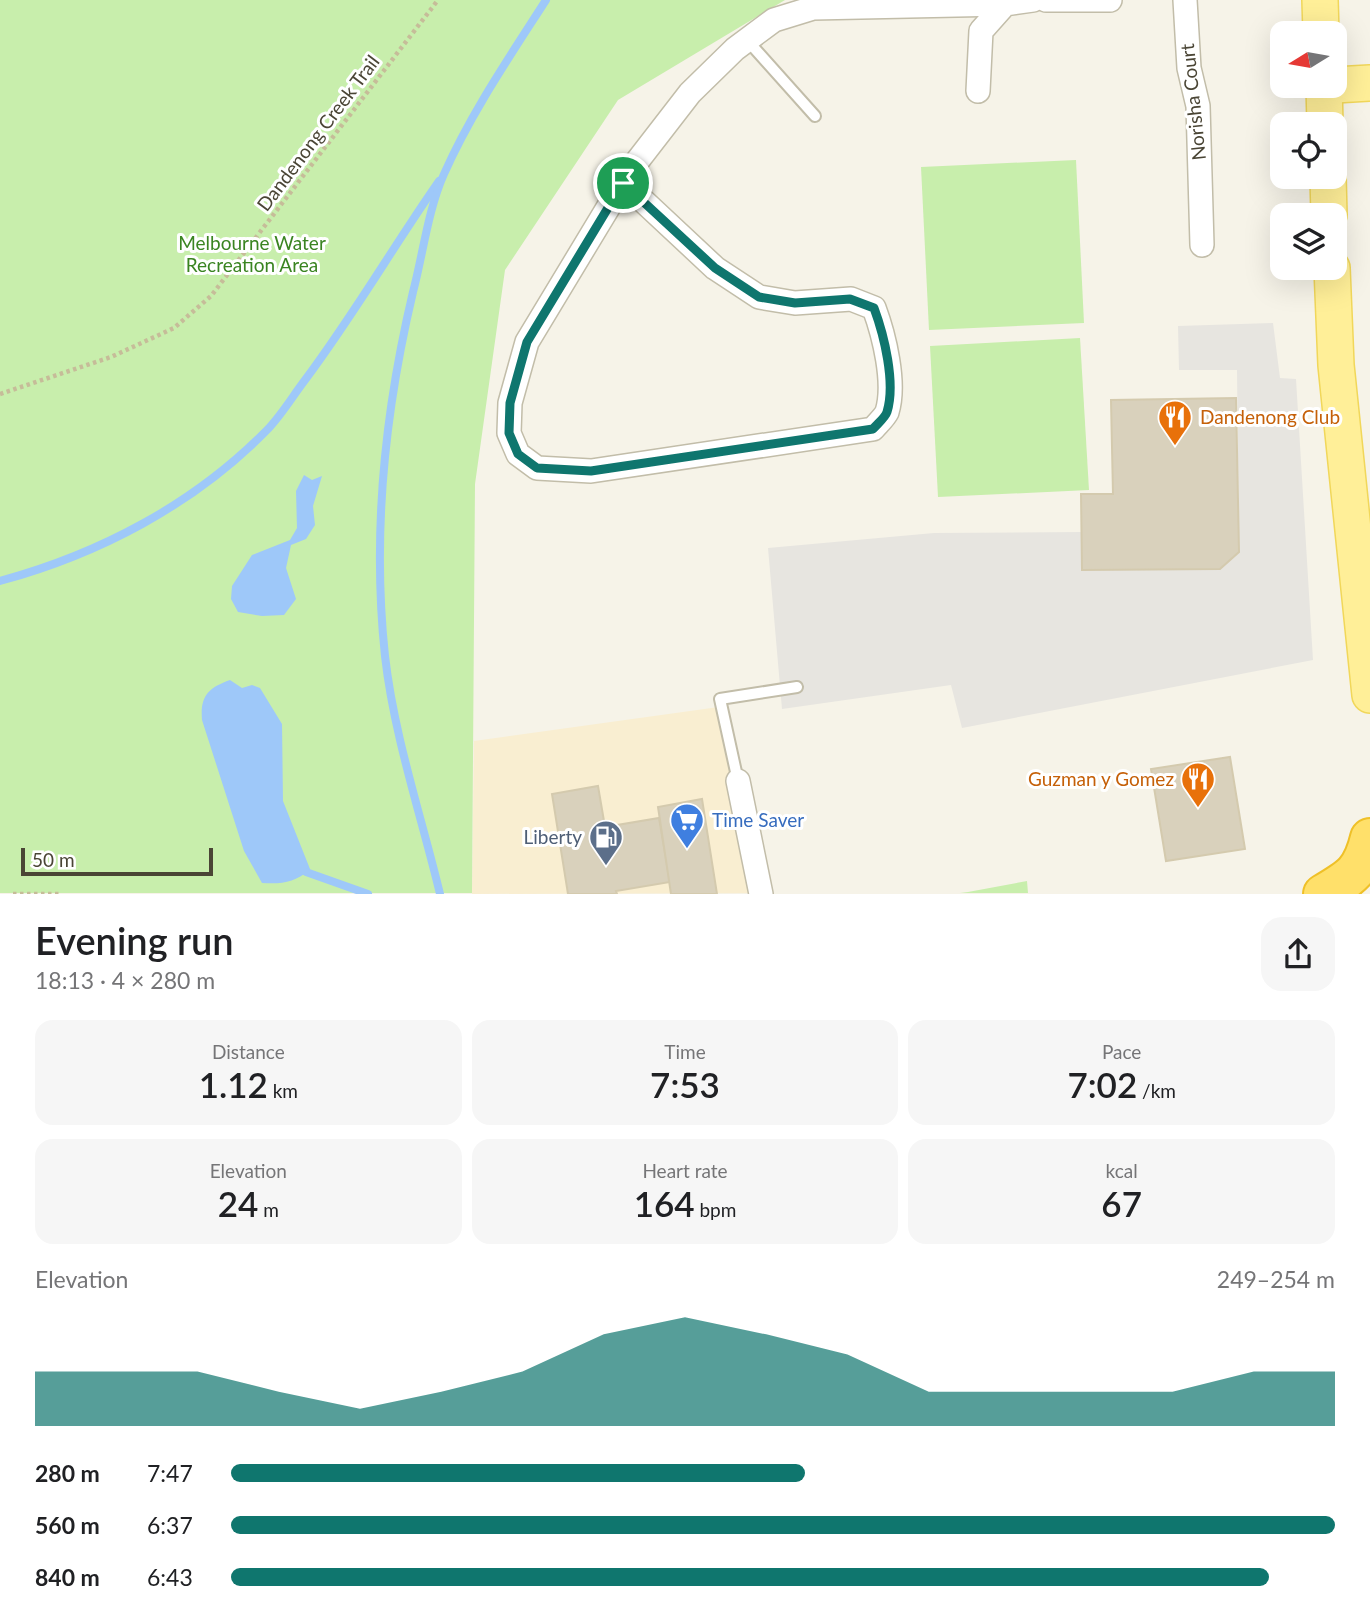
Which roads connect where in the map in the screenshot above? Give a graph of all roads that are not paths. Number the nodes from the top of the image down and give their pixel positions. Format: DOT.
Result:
graph roads {
  1 [pos="1033,0"];
  2 [pos="1046,0"];
  3 [pos="1110,0"];
  4 [pos="1185,0"];
  5 [pos="1320,0"];
  6 [pos="1005,4"];
  7 [pos="1321,21"];
  8 [pos="747,40"];
  9 [pos="1370,83"];
  10 [pos="1348,84"];
  11 [pos="978,92"];
  12 [pos="815,116"];
  13 [pos="623,183"];
  14 [pos="1202,246"];
  15 [pos="1332,280"];
  16 [pos="797,687"];
  17 [pos="1370,695"];
  18 [pos="738,781"];
  19 [pos="1370,838"];
  20 [pos="761,894"];
  21 [pos="1323,894"];
  1 -- 6 [label="street"];
  2 -- 3 [label="street"];
  4 -- 14 [label="street, Norisha Court"];
  5 -- 7 [label="main road"];
  6 -- 8 [label="street"];
  6 -- 11 [label="street"];
  8 -- 12 [label="lane"];
  8 -- 13 [label="street"];
  9 -- 10 [label="main road"];
  13 -- 13 [label="street"];
  15 -- 17 [label="main road"];
  16 -- 18 [label="lane"];
  18 -- 20 [label="street"];
  19 -- 21 [label="highway"];
}
